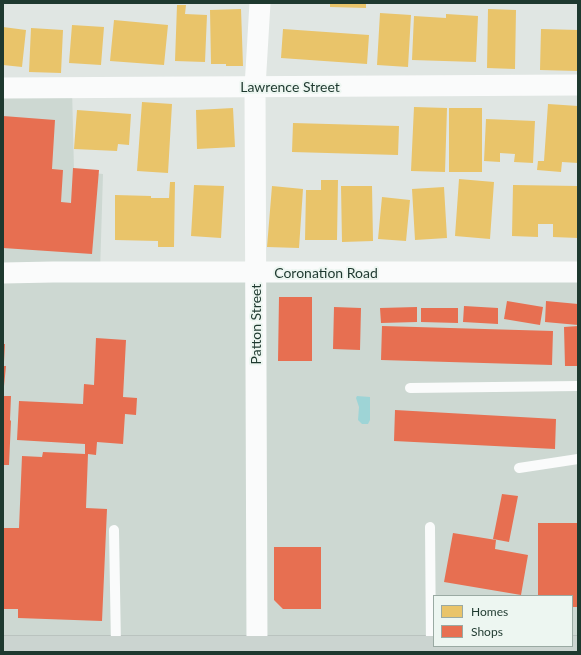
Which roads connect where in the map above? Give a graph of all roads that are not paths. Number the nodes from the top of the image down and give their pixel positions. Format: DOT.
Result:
graph roads {
  1 [pos="260,3"];
  2 [pos="578,86"];
  3 [pos="255,87"];
  4 [pos="3,88"];
  5 [pos="578,272"];
  6 [pos="3,273"];
  7 [pos="255,273"];
  8 [pos="578,386"];
  9 [pos="410,388"];
  10 [pos="578,460"];
  11 [pos="519,468"];
  12 [pos="430,527"];
  13 [pos="114,530"];
  14 [pos="257,646"];
  15 [pos="431,646"];
  16 [pos="116,647"];
  17 [pos="450,647"];
  18 [pos="578,647"];
  19 [pos="14,648"];
  20 [pos="329,649"];
  21 [pos="488,649"];
  22 [pos="147,650"];
  1 -- 3 [label="street, Patton Street"];
  2 -- 3 [label="street, Lawrence Street"];
  3 -- 4 [label="street, Lawrence Street"];
  3 -- 7 [label="street, Patton Street"];
  5 -- 7 [label="street, Coronation Road"];
  6 -- 7 [label="street, Coronation Road"];
  7 -- 14 [label="street, Patton Street"];
  8 -- 9 [label="lane"];
  10 -- 11 [label="lane"];
  12 -- 15 [label="lane"];
  13 -- 16 [label="lane"];
  14 -- 20 [label="main road"];
  14 -- 22 [label="main road"];
  15 -- 20 [label="main road"];
  16 -- 19 [label="main road"];
  16 -- 22 [label="main road"];
  17 -- 21 [label="main road"];
  18 -- 21 [label="main road"];
}
